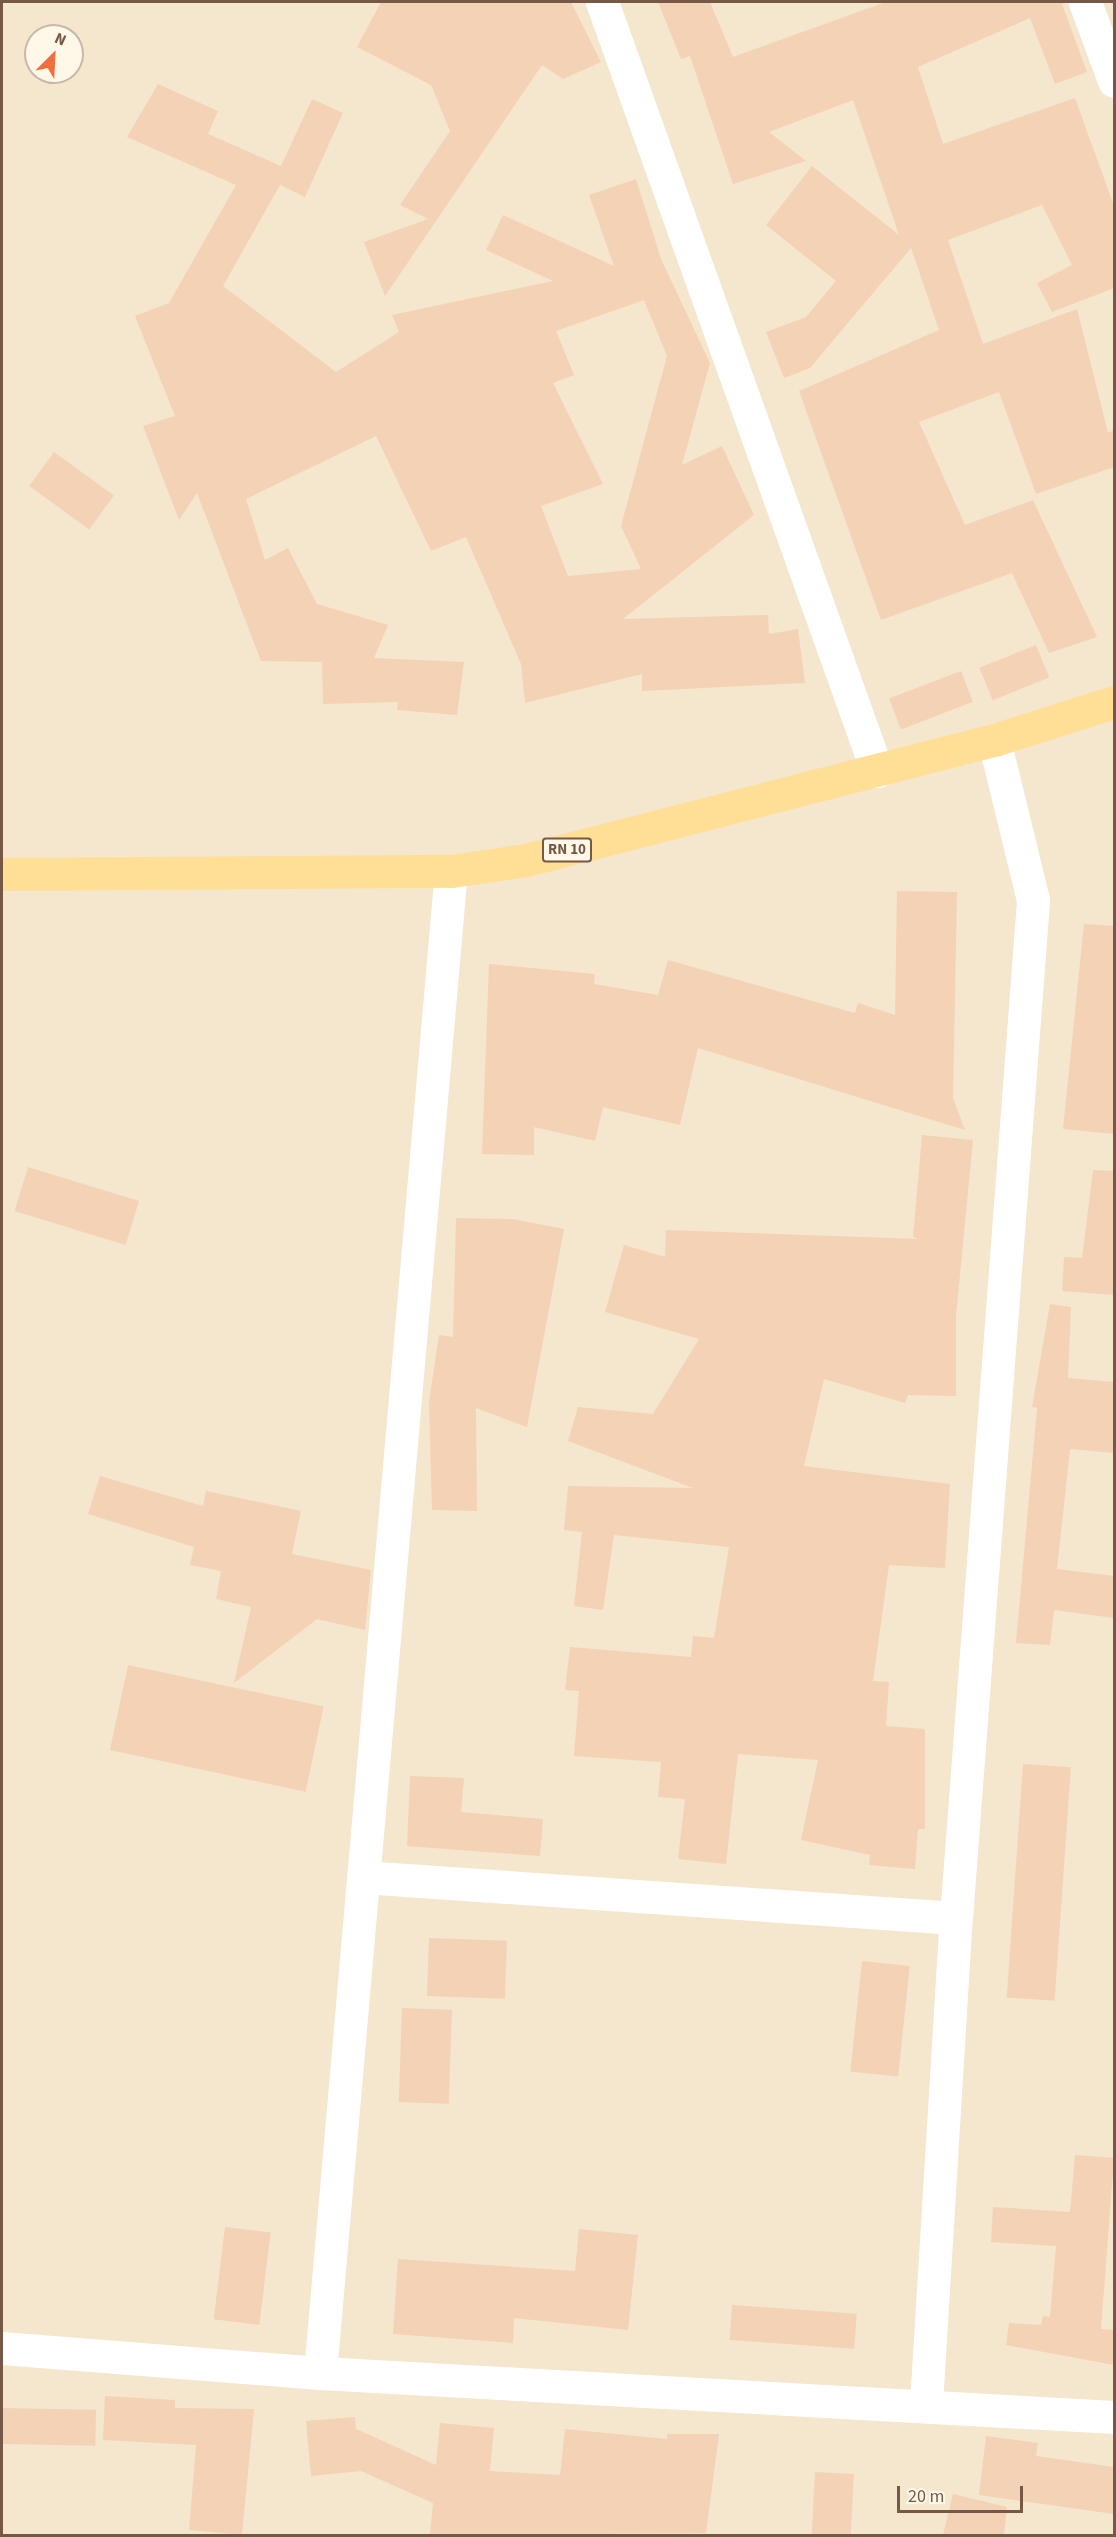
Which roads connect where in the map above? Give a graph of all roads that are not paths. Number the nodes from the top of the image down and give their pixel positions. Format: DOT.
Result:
graph roads {
  1 [pos="602,2"];
  2 [pos="1085,2"];
  3 [pos="1114,81"];
  4 [pos="1114,702"];
  5 [pos="994,740"];
  6 [pos="877,771"];
  7 [pos="451,871"];
  8 [pos="2,874"];
  9 [pos="363,1877"];
  10 [pos="956,1918"];
  11 [pos="2,2348"];
  12 [pos="320,2373"];
  13 [pos="926,2404"];
  14 [pos="1114,2417"];
  1 -- 6 [label="street"];
  2 -- 3 [label="street"];
  4 -- 5 [label="main road, RN 10"];
  5 -- 6 [label="main road, RN 10"];
  5 -- 10 [label="street"];
  6 -- 7 [label="main road, RN 10"];
  7 -- 8 [label="main road, RN 10"];
  7 -- 9 [label="street"];
  9 -- 10 [label="street"];
  9 -- 12 [label="street"];
  10 -- 13 [label="street"];
  11 -- 12 [label="street"];
  12 -- 13 [label="street"];
  13 -- 14 [label="street"];
}
